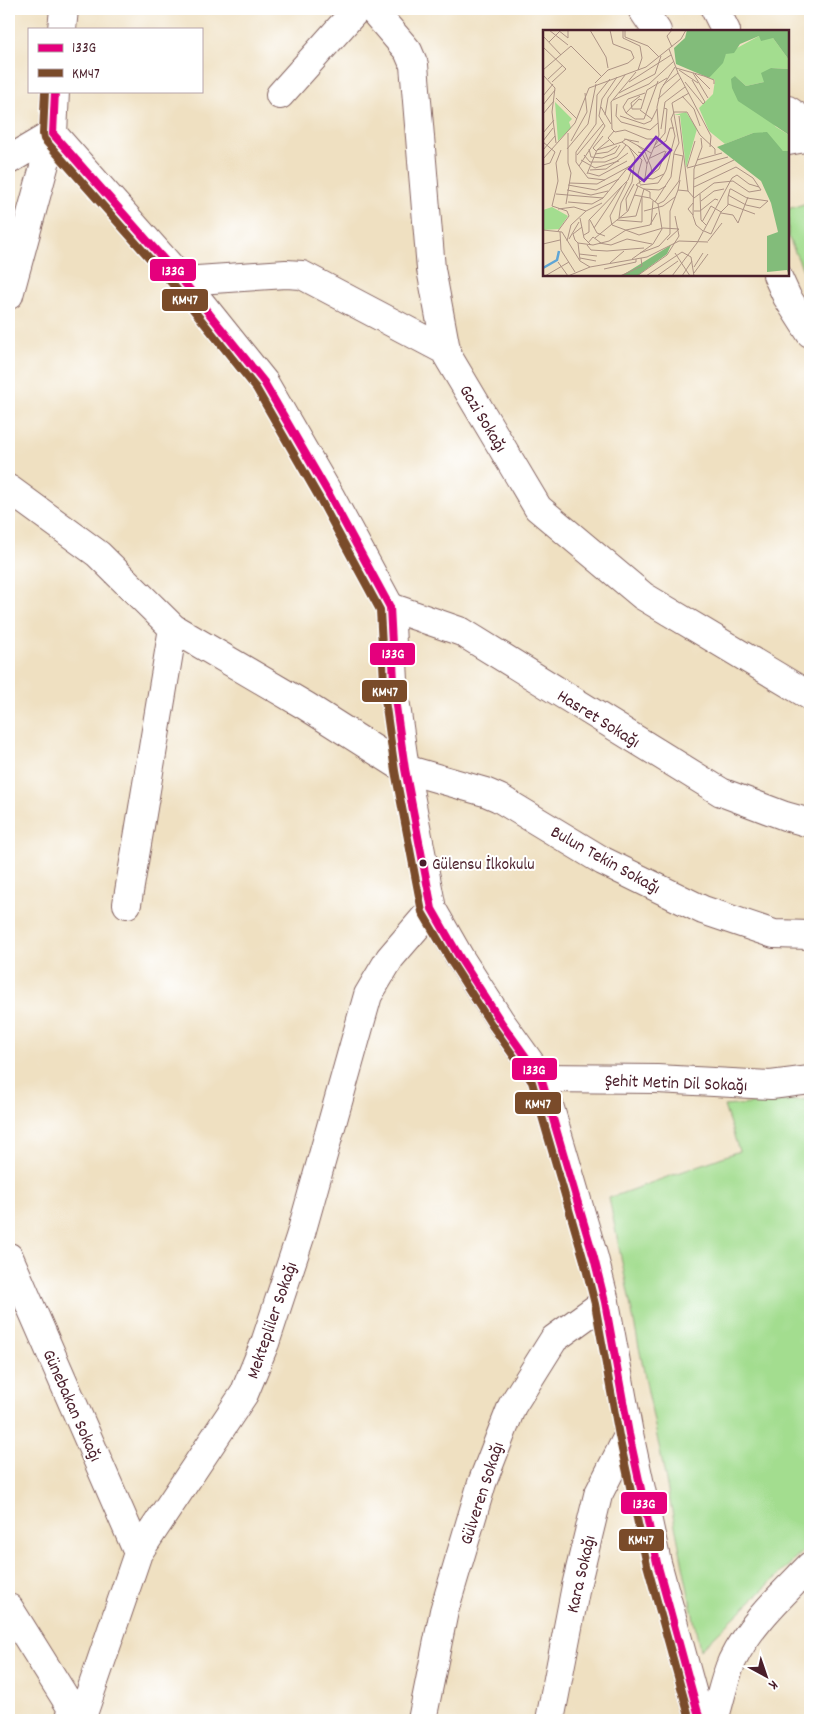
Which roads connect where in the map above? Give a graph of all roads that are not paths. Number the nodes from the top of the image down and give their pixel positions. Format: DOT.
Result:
graph roads {
  1 [pos="64,9"];
  2 [pos="357,9"];
  3 [pos="372,9"];
  4 [pos="642,9"];
  5 [pos="716,9"];
  6 [pos="62,28"];
  7 [pos="657,30"];
  8 [pos="726,30"];
  9 [pos="55,92"];
  10 [pos="280,95"];
  11 [pos="789,111"];
  12 [pos="810,124"];
  13 [pos="53,134"];
  14 [pos="810,137"];
  15 [pos="789,141"];
  16 [pos="9,160"];
  17 [pos="777,276"];
  18 [pos="183,281"];
  19 [pos="9,295"];
  20 [pos="810,333"];
  21 [pos="446,351"];
  22 [pos="9,489"];
  23 [pos="390,608"];
  24 [pos="173,628"];
  25 [pos="810,696"];
  26 [pos="405,770"];
  27 [pos="810,823"];
  28 [pos="127,904"];
  29 [pos="432,909"];
  30 [pos="810,935"];
  31 [pos="541,1078"];
  32 [pos="810,1080"];
  33 [pos="9,1257"];
  34 [pos="605,1302"];
  35 [pos="629,1434"];
  36 [pos="138,1553"];
  37 [pos="810,1566"];
  38 [pos="9,1608"];
  39 [pos="80,1720"];
  40 [pos="422,1720"];
  41 [pos="550,1720"];
  42 [pos="700,1720"];
  43 [pos="714,1720"];
  1 -- 6 [label="street"];
  2 -- 10 [label="street"];
  3 -- 21 [label="street, Gazi Sokağı"];
  4 -- 7 [label="street"];
  5 -- 8 [label="street"];
  9 -- 13 [label="street"];
  11 -- 12 [label="street"];
  13 -- 16 [label="street"];
  13 -- 18 [label="street"];
  13 -- 19 [label="street"];
  14 -- 15 [label="street"];
  17 -- 20 [label="street"];
  18 -- 21 [label="street"];
  18 -- 23 [label="street"];
  21 -- 25 [label="street, Gazi Sokağı"];
  22 -- 24 [label="street, Bulun Tekin Sokağı"];
  23 -- 26 [label="street"];
  23 -- 27 [label="street, Hasret Sokağı"];
  24 -- 26 [label="street, Bulun Tekin Sokağı"];
  24 -- 28 [label="street"];
  26 -- 29 [label="street"];
  26 -- 30 [label="street, Bulun Tekin Sokağı"];
  29 -- 31 [label="street"];
  29 -- 36 [label="street, Mektepliler Sokağı"];
  31 -- 32 [label="street, Şehit Metin Dil Sokağı"];
  31 -- 34 [label="street"];
  33 -- 36 [label="street, Günebakan Sokağı"];
  34 -- 35 [label="street"];
  34 -- 40 [label="street, Gülveren Sokağı"];
  35 -- 41 [label="street, Kara Sokağı"];
  35 -- 42 [label="street"];
  36 -- 39 [label="street, Mektepliler Sokağı"];
  37 -- 43 [label="street"];
  38 -- 39 [label="street"];
}
